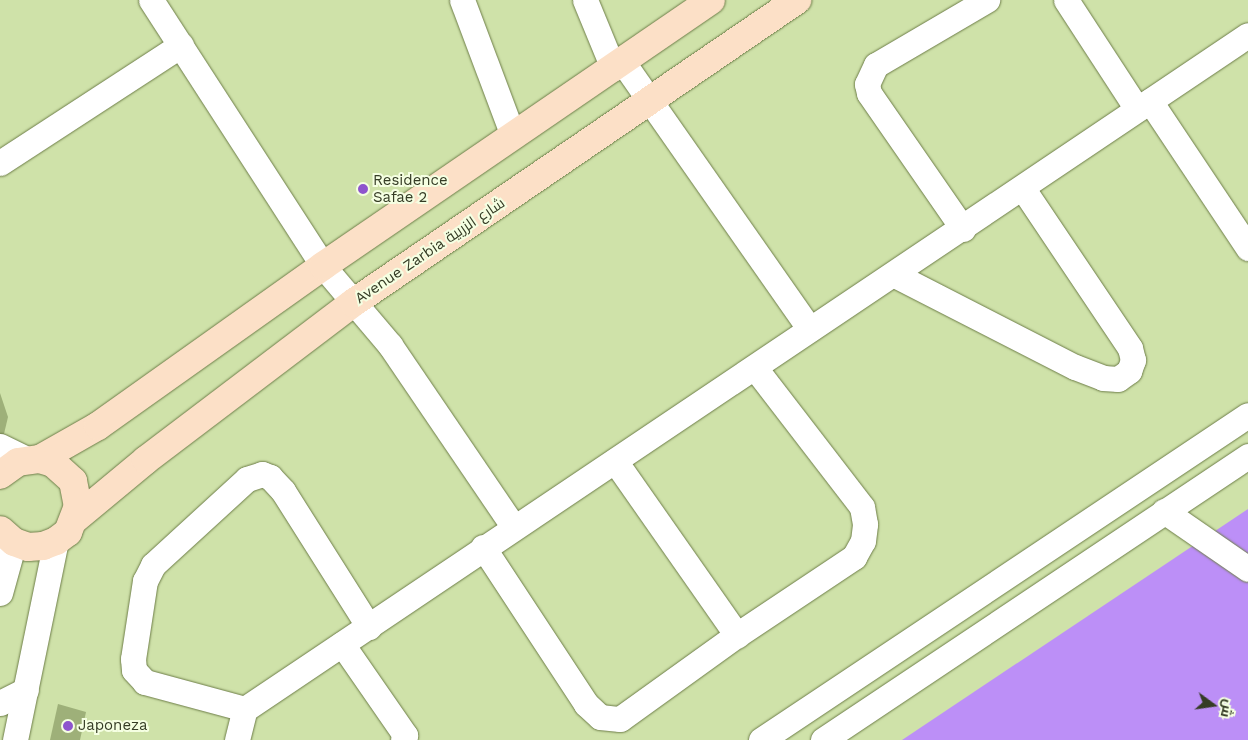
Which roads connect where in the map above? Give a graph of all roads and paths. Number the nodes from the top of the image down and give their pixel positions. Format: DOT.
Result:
graph roads {
  1 [pos="151,0"];
  2 [pos="462,0"];
  3 [pos="586,0"];
  4 [pos="711,0"];
  5 [pos="797,0"];
  6 [pos="987,0"];
  7 [pos="1066,0"];
  8 [pos="1248,35"];
  9 [pos="181,45"];
  10 [pos="618,65"];
  11 [pos="650,102"];
  12 [pos="1144,105"];
  13 [pos="513,136"];
  14 [pos="0,163"];
  15 [pos="1023,189"];
  16 [pos="963,229"];
  17 [pos="1248,248"];
  18 [pos="324,266"];
  19 [pos="895,275"];
  20 [pos="354,303"];
  21 [pos="810,329"];
  22 [pos="755,368"];
  23 [pos="1248,415"];
  24 [pos="0,446"];
  25 [pos="1248,456"];
  26 [pos="35,459"];
  27 [pos="615,461"];
  28 [pos="0,476"];
  29 [pos="1164,512"];
  30 [pos="75,520"];
  31 [pos="513,526"];
  32 [pos="5,537"];
  33 [pos="56,541"];
  34 [pos="483,547"];
  35 [pos="1248,569"];
  36 [pos="0,593"];
  37 [pos="369,627"];
  38 [pos="736,635"];
  39 [pos="342,644"];
  40 [pos="26,690"];
  41 [pos="0,703"];
  42 [pos="245,708"];
  43 [pos="405,738"];
  44 [pos="15,740"];
  45 [pos="236,740"];
  46 [pos="760,740"];
  47 [pos="823,740"];
  1 -- 9 [label="street"];
  2 -- 13 [label="street"];
  3 -- 10 [label="street"];
  4 -- 10 [label="main road"];
  5 -- 11 [label="main road, Avenue Zarbia شارع الزربية"];
  6 -- 16 [label="street"];
  7 -- 12 [label="street"];
  8 -- 12 [label="street"];
  9 -- 14 [label="street"];
  9 -- 18 [label="street"];
  10 -- 11 [label="street"];
  10 -- 13 [label="main road"];
  11 -- 20 [label="main road, Avenue Zarbia شارع الزربية"];
  11 -- 21 [label="street"];
  12 -- 15 [label="street"];
  12 -- 17 [label="street"];
  13 -- 18 [label="main road"];
  15 -- 16 [label="street"];
  15 -- 19 [label="street"];
  16 -- 19 [label="street"];
  18 -- 20 [label="street"];
  18 -- 26 [label="main road"];
  19 -- 21 [label="street"];
  20 -- 30 [label="main road, Avenue Zarbia شارع الزربية"];
  20 -- 31 [label="street"];
  21 -- 22 [label="street"];
  22 -- 27 [label="street"];
  22 -- 38 [label="street"];
  23 -- 46 [label="street"];
  24 -- 26 [label="street"];
  25 -- 29 [label="street"];
  26 -- 28 [label="main road"];
  26 -- 30 [label="main road"];
  27 -- 31 [label="street"];
  27 -- 38 [label="street"];
  29 -- 35 [label="street"];
  29 -- 47 [label="street"];
  30 -- 33 [label="main road, Avenue Zarbia شارع الزربية"];
  31 -- 34 [label="street"];
  32 -- 33 [label="main road"];
  32 -- 36 [label="street"];
  33 -- 40 [label="street"];
  34 -- 37 [label="street"];
  34 -- 38 [label="street"];
  37 -- 39 [label="street"];
  37 -- 42 [label="street"];
  39 -- 42 [label="street"];
  39 -- 43 [label="street"];
  40 -- 41 [label="street"];
  40 -- 44 [label="street"];
  42 -- 45 [label="street"];
}
